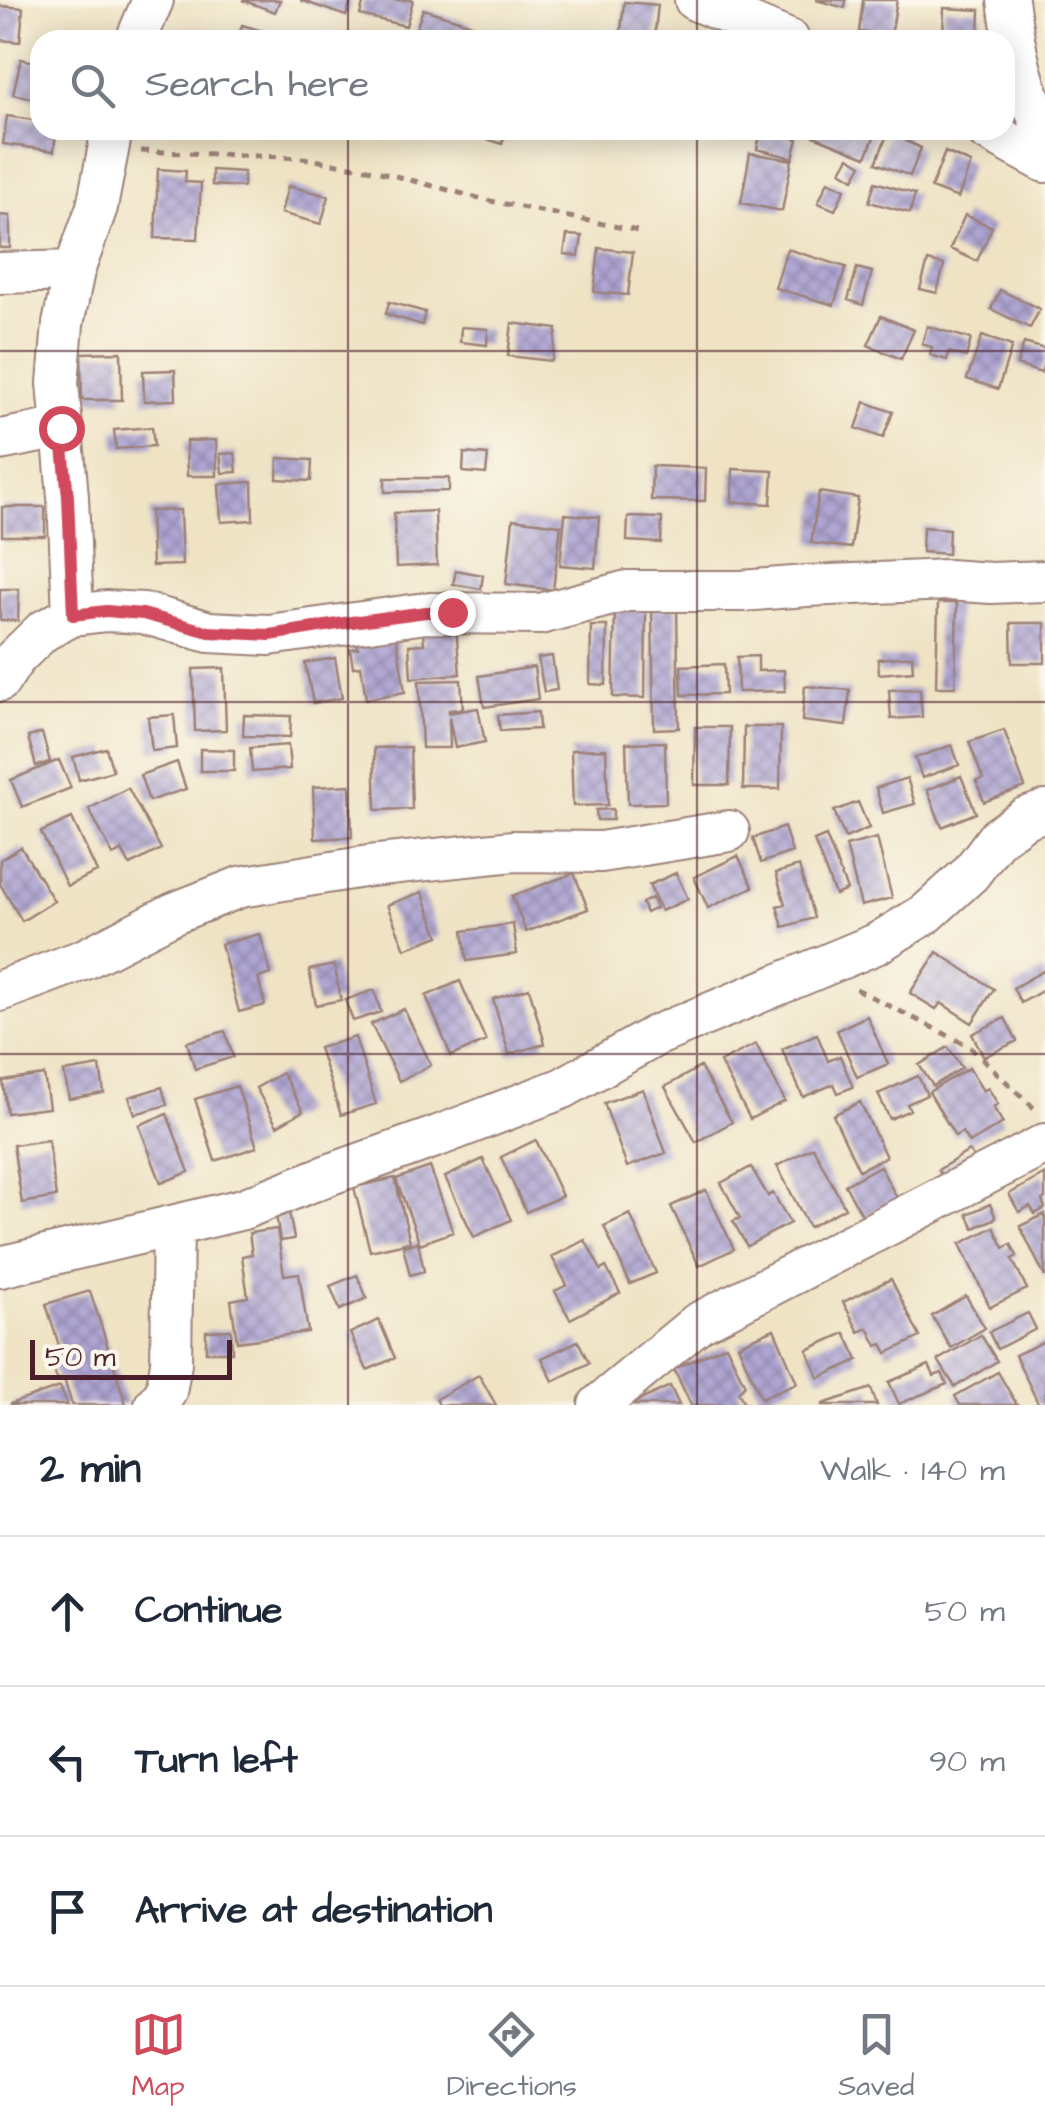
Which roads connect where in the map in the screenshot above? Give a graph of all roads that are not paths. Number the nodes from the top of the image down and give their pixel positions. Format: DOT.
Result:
graph roads {
  1 [pos="153,0"];
  2 [pos="695,0"];
  3 [pos="1008,0"];
  4 [pos="140,30"];
  5 [pos="765,30"];
  6 [pos="1032,58"];
  7 [pos="1045,130"];
  8 [pos="110,140"];
  9 [pos="1004,140"];
  10 [pos="1045,162"];
  11 [pos="74,271"];
  12 [pos="0,273"];
  13 [pos="61,428"];
  14 [pos="0,440"];
  15 [pos="1045,582"];
  16 [pos="73,615"];
  17 [pos="0,680"];
  18 [pos="1045,811"];
  19 [pos="729,831"];
  20 [pos="0,991"];
  21 [pos="1045,1144"];
  22 [pos="173,1226"];
  23 [pos="0,1267"];
  24 [pos="155,1405"];
  25 [pos="599,1405"];
  1 -- 4 [label="street"];
  2 -- 5 [label="street"];
  3 -- 6 [label="street"];
  6 -- 7 [label="street"];
  8 -- 11 [label="street"];
  9 -- 10 [label="street"];
  11 -- 12 [label="street"];
  11 -- 13 [label="street"];
  13 -- 14 [label="street"];
  13 -- 16 [label="street"];
  15 -- 16 [label="street"];
  16 -- 17 [label="street"];
  18 -- 22 [label="street"];
  19 -- 20 [label="street"];
  21 -- 25 [label="street"];
  22 -- 23 [label="street"];
  22 -- 24 [label="street"];
}
